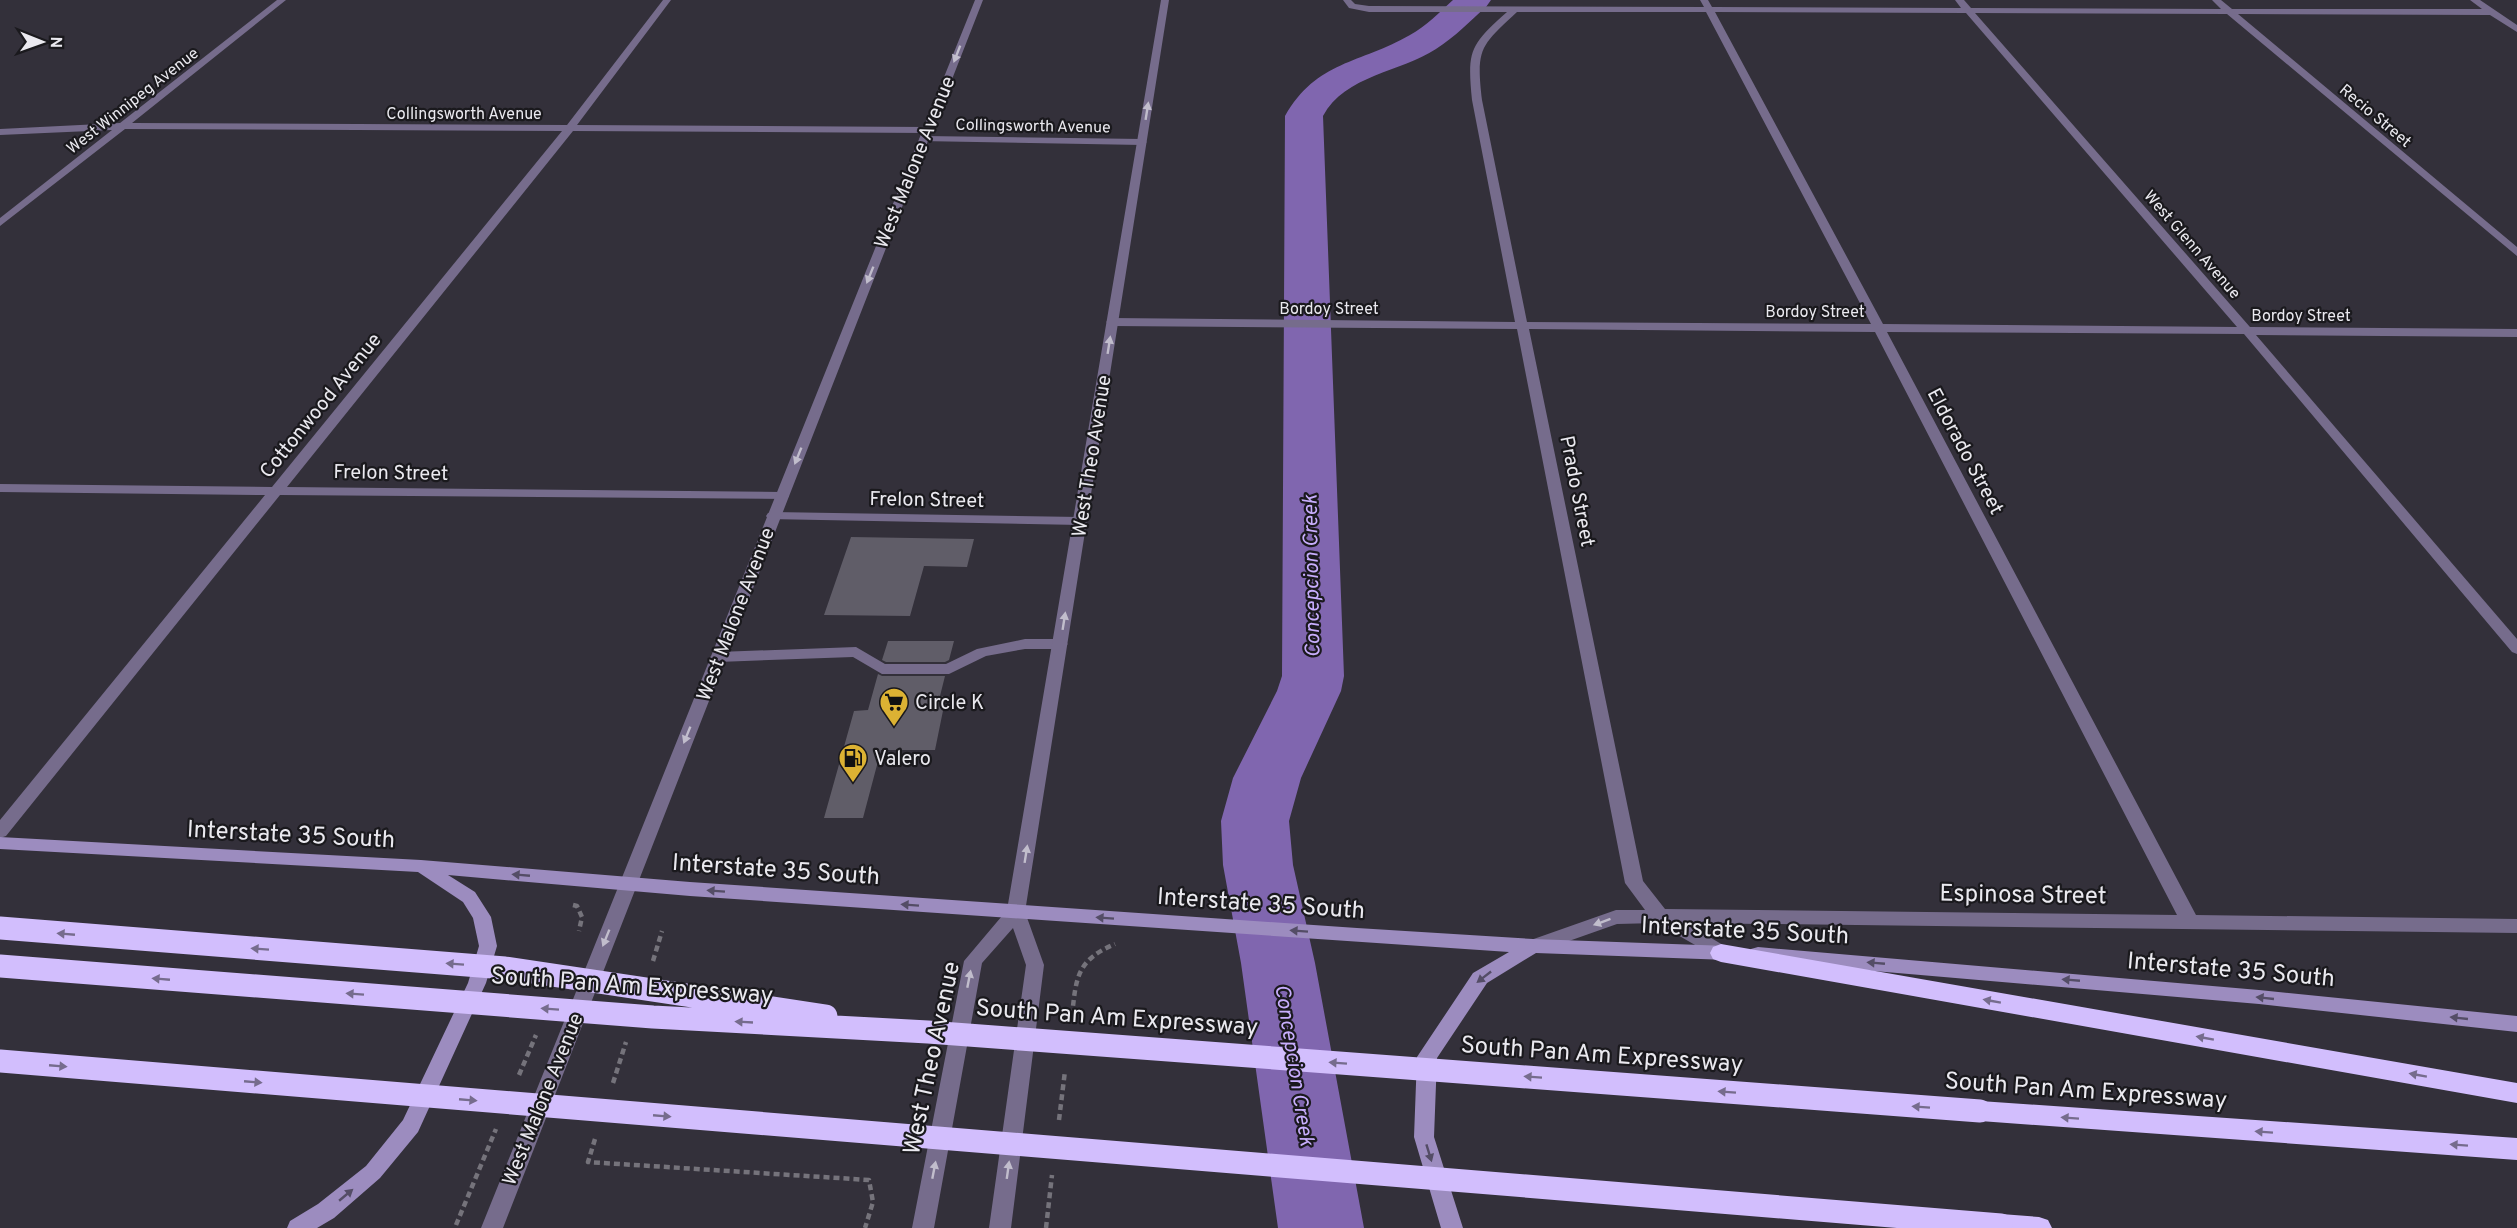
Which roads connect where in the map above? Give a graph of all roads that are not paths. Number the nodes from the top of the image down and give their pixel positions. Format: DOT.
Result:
graph roads {
  1 [pos="282,0"];
  2 [pos="667,0"];
  3 [pos="978,0"];
  4 [pos="1165,0"];
  5 [pos="1347,0"];
  6 [pos="1959,0"];
  7 [pos="2216,0"];
  8 [pos="2474,0"];
  9 [pos="1707,5"];
  10 [pos="1514,10"];
  11 [pos="2229,11"];
  12 [pos="1968,12"];
  13 [pos="2492,12"];
  14 [pos="2517,29"];
  15 [pos="124,126"];
  16 [pos="570,128"];
  17 [pos="0,132"];
  18 [pos="925,135"];
  19 [pos="1142,142"];
  20 [pos="0,223"];
  21 [pos="2517,253"];
  22 [pos="1112,322"];
  23 [pos="1522,326"];
  24 [pos="1879,328"];
  25 [pos="2247,331"];
  26 [pos="2517,333"];
  27 [pos="0,488"];
  28 [pos="276,491"];
  29 [pos="782,496"];
  30 [pos="773,516"];
  31 [pos="1080,521"];
  32 [pos="1060,644"];
  33 [pos="2517,649"];
  34 [pos="718,657"];
  35 [pos="0,832"];
  36 [pos="0,843"];
  37 [pos="421,867"];
  38 [pos="628,883"];
  39 [pos="1016,912"];
  40 [pos="1660,916"];
  41 [pos="2190,922"];
  42 [pos="2517,926"];
  43 [pos="0,928"];
  44 [pos="1533,946"];
  45 [pos="1721,953"];
  46 [pos="0,966"];
  47 [pos="2517,1024"];
  48 [pos="928,1032"];
  49 [pos="0,1061"];
  50 [pos="2517,1093"];
  51 [pos="2517,1149"];
  52 [pos="297,1228"];
  53 [pos="492,1228"];
  54 [pos="923,1228"];
  55 [pos="1000,1228"];
  56 [pos="1452,1228"];
  57 [pos="2039,1228"];
  1 -- 15 [label="street, West Winnipeg Avenue"];
  2 -- 16 [label="street, Cottonwood Avenue"];
  3 -- 18 [label="street, West Malone Avenue, one-way"];
  19 -- 4 [label="street, West Theo Avenue, one-way"];
  5 -- 10 [label="street"];
  6 -- 12 [label="street, West Glenn Avenue"];
  7 -- 11 [label="street, Recio Street"];
  8 -- 13 [label="street"];
  9 -- 10 [label="street"];
  9 -- 12 [label="street"];
  9 -- 24 [label="street, Eldorado Street"];
  10 -- 23 [label="street, Prado Street"];
  11 -- 12 [label="street"];
  11 -- 13 [label="street"];
  11 -- 21 [label="street, Recio Street"];
  12 -- 25 [label="street, West Glenn Avenue"];
  13 -- 14 [label="street"];
  15 -- 16 [label="street, Collingsworth Avenue"];
  15 -- 17 [label="street, Collingsworth Avenue"];
  15 -- 20 [label="street, West Winnipeg Avenue"];
  16 -- 18 [label="street, Collingsworth Avenue"];
  16 -- 28 [label="street, Cottonwood Avenue"];
  18 -- 19 [label="street, Collingsworth Avenue"];
  18 -- 29 [label="street, West Malone Avenue, one-way"];
  19 -- 22 [label="street, West Theo Avenue"];
  22 -- 23 [label="street, Bordoy Street"];
  31 -- 22 [label="street, West Theo Avenue, one-way"];
  23 -- 24 [label="street, Bordoy Street"];
  23 -- 40 [label="street, Prado Street"];
  24 -- 25 [label="street, Bordoy Street"];
  24 -- 41 [label="street, Eldorado Street"];
  25 -- 26 [label="street, Bordoy Street"];
  25 -- 33 [label="street, West Glenn Avenue"];
  27 -- 28 [label="street, Frelon Street"];
  28 -- 29 [label="street, Frelon Street"];
  28 -- 35 [label="street, Cottonwood Avenue"];
  29 -- 30 [label="street, West Malone Avenue"];
  30 -- 31 [label="street, Frelon Street"];
  30 -- 34 [label="street, West Malone Avenue"];
  32 -- 31 [label="street, West Theo Avenue, one-way"];
  32 -- 34 [label="street"];
  39 -- 32 [label="street, West Theo Avenue, one-way"];
  34 -- 38 [label="street, West Malone Avenue, one-way"];
  36 -- 37 [label="main road, Interstate 35 South"];
  38 -- 37 [label="main road, Interstate 35 South, one-way"];
  52 -- 37 [label="main road, one-way"];
  39 -- 38 [label="main road, Interstate 35 South, one-way"];
  38 -- 53 [label="street, West Malone Avenue, one-way"];
  44 -- 39 [label="main road, Interstate 35 South, one-way"];
  54 -- 39 [label="street, West Theo Avenue, one-way"];
  55 -- 39 [label="street, West Theo Avenue, one-way"];
  40 -- 41 [label="street, Espinosa Street"];
  40 -- 44 [label="street, Espinosa Street, one-way"];
  40 -- 45 [label="street, Prado Street"];
  41 -- 42 [label="street, Espinosa Street"];
  48 -- 43 [label="highway, one-way, bridge"];
  44 -- 45 [label="main road, Interstate 35 South"];
  44 -- 56 [label="main road, one-way"];
  47 -- 45 [label="main road, Interstate 35 South, one-way"];
  50 -- 45 [label="highway, one-way"];
  48 -- 46 [label="highway, South Pan Am Expressway, one-way, bridge"];
  51 -- 48 [label="highway, South Pan Am Expressway, one-way, bridge"];
  49 -- 57 [label="highway, one-way, bridge"];
}
